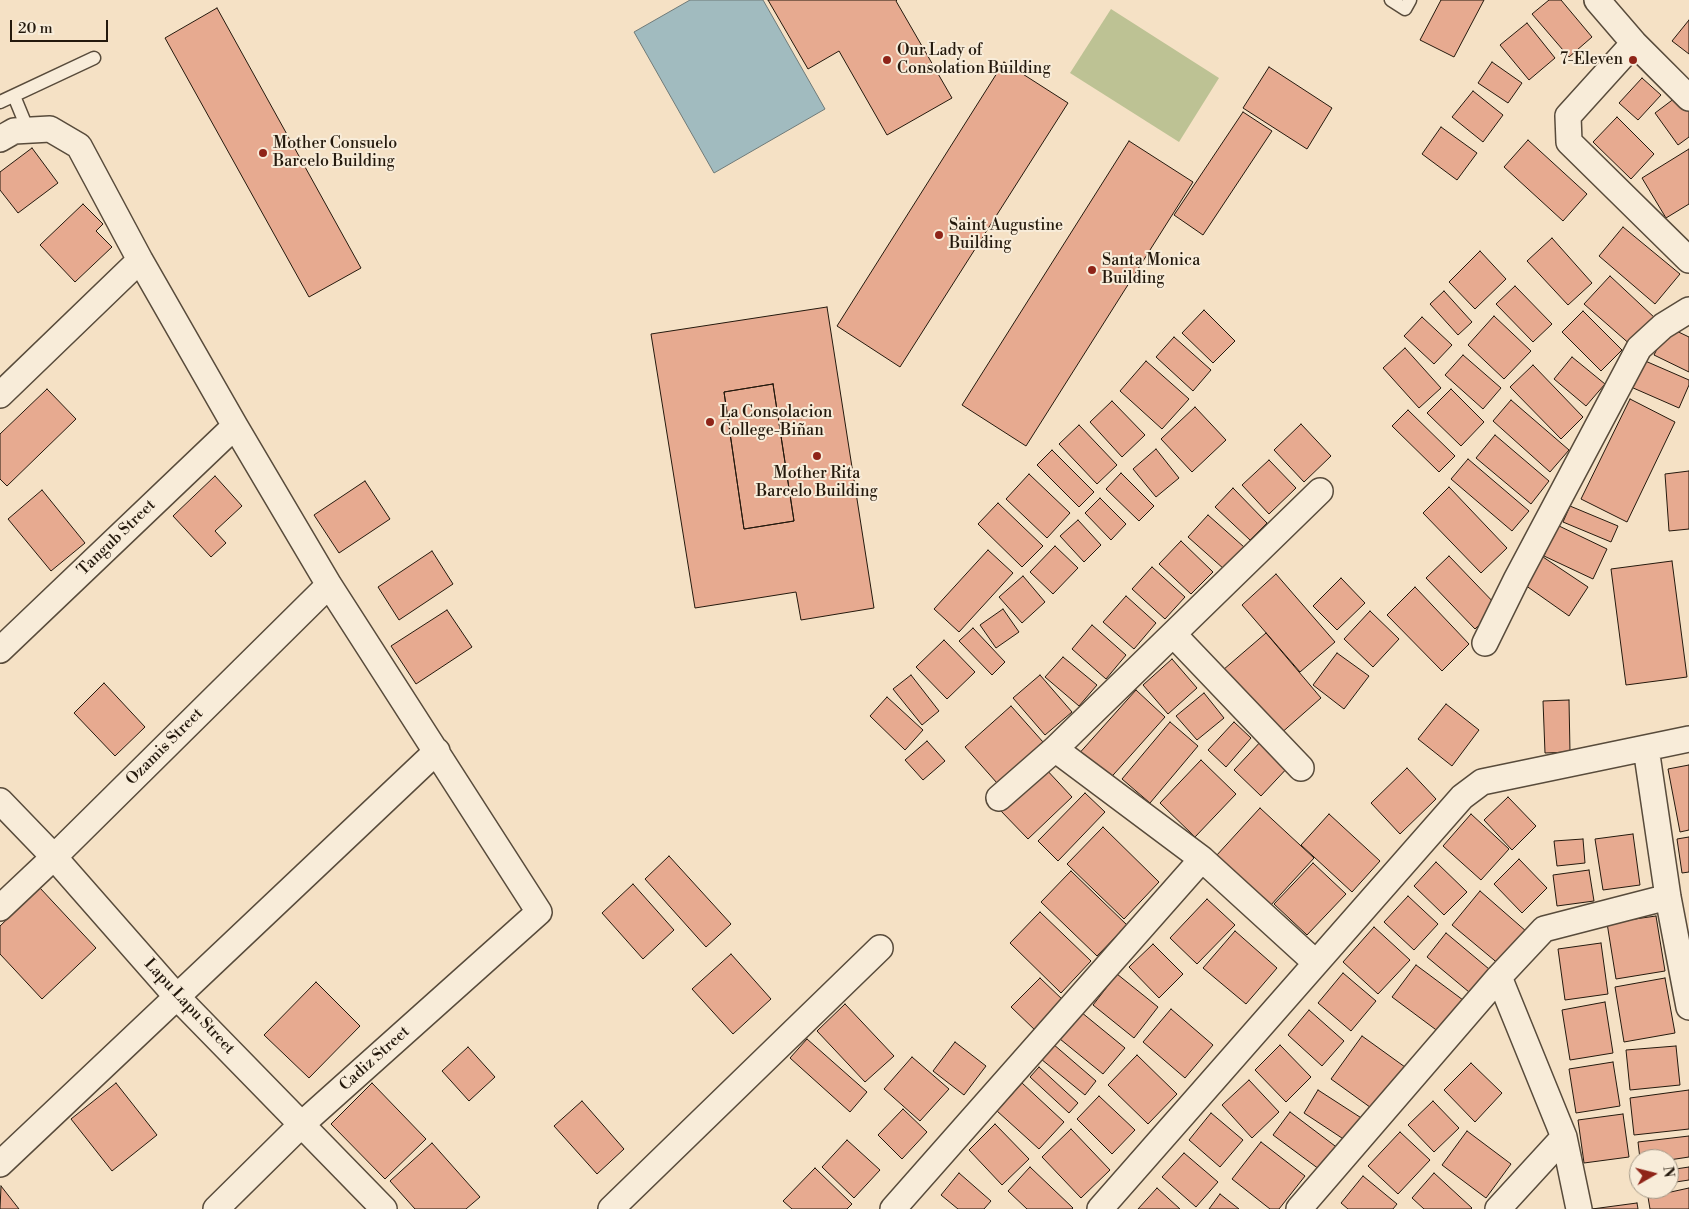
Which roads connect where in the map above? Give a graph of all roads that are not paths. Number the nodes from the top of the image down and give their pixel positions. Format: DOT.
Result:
graph roads {
  1 [pos="1391,0"];
  2 [pos="1410,0"];
  3 [pos="1596,0"];
  4 [pos="1634,43"];
  5 [pos="94,58"];
  6 [pos="14,96"];
  7 [pos="1689,98"];
  8 [pos="0,102"];
  9 [pos="28,130"];
  10 [pos="0,140"];
  11 [pos="140,260"];
  12 [pos="1689,260"];
  13 [pos="1689,310"];
  14 [pos="0,395"];
  15 [pos="235,426"];
  16 [pos="1320,491"];
  17 [pos="329,585"];
  18 [pos="1174,634"];
  19 [pos="1485,643"];
  20 [pos="0,650"];
  21 [pos="1689,739"];
  22 [pos="1646,748"];
  23 [pos="1055,749"];
  24 [pos="437,752"];
  25 [pos="1301,768"];
  26 [pos="999,798"];
  27 [pos="0,801"];
  28 [pos="54,857"];
  29 [pos="1202,859"];
  30 [pos="1668,897"];
  31 [pos="0,908"];
  32 [pos="880,948"];
  33 [pos="1316,963"];
  34 [pos="1499,977"];
  35 [pos="177,997"];
  36 [pos="1689,1007"];
  37 [pos="302,1124"];
  38 [pos="1564,1137"];
  39 [pos="0,1164"];
  40 [pos="216,1209"];
  41 [pos="384,1209"];
  42 [pos="611,1209"];
  43 [pos="893,1209"];
  44 [pos="1100,1209"];
  45 [pos="1299,1209"];
  46 [pos="1498,1209"];
  47 [pos="1579,1209"];
  1 -- 2 [label="lane"];
  3 -- 4 [label="street"];
  4 -- 7 [label="street"];
  4 -- 12 [label="street"];
  5 -- 6 [label="lane"];
  6 -- 8 [label="lane"];
  6 -- 9 [label="lane"];
  9 -- 10 [label="street"];
  9 -- 11 [label="street"];
  11 -- 14 [label="street"];
  11 -- 15 [label="street"];
  13 -- 19 [label="street"];
  15 -- 17 [label="street"];
  15 -- 20 [label="street, Tangub Street"];
  16 -- 18 [label="street"];
  17 -- 24 [label="street"];
  17 -- 28 [label="street, Ozamis Street"];
  18 -- 23 [label="street"];
  18 -- 25 [label="street"];
  21 -- 22 [label="street"];
  22 -- 30 [label="street"];
  22 -- 33 [label="street"];
  23 -- 26 [label="street"];
  23 -- 29 [label="street"];
  24 -- 35 [label="street"];
  24 -- 37 [label="street, Cadiz Street"];
  27 -- 28 [label="street, Lapu Lapu Street"];
  28 -- 31 [label="street, Ozamis Street"];
  28 -- 35 [label="street, Lapu Lapu Street"];
  29 -- 33 [label="street"];
  29 -- 43 [label="street"];
  30 -- 34 [label="street"];
  30 -- 36 [label="street"];
  32 -- 42 [label="street"];
  33 -- 44 [label="street"];
  34 -- 38 [label="street"];
  34 -- 45 [label="street"];
  35 -- 37 [label="street, Lapu Lapu Street"];
  35 -- 39 [label="street"];
  37 -- 40 [label="street, Cadiz Street"];
  37 -- 41 [label="street, Lapu Lapu Street"];
  38 -- 46 [label="street"];
  38 -- 47 [label="street"];
}
